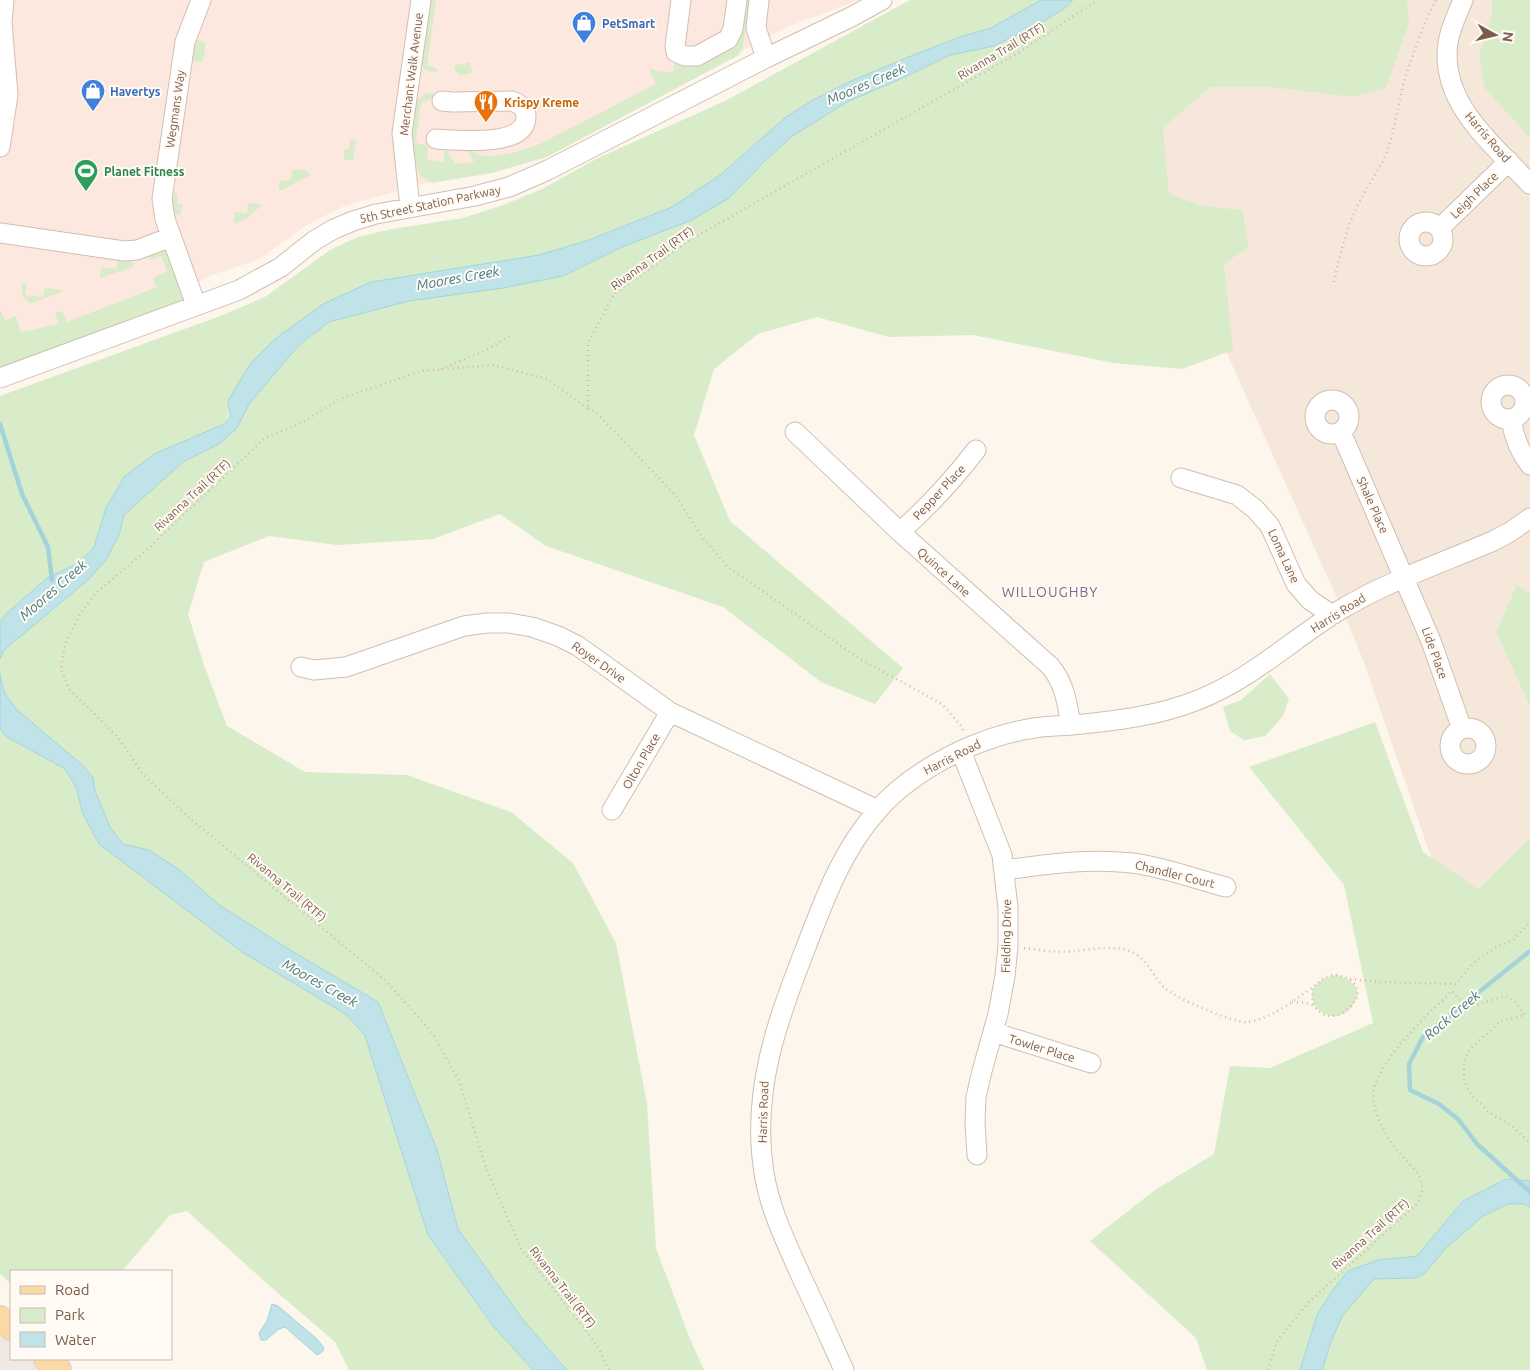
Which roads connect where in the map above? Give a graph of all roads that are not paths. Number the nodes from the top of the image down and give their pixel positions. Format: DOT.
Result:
graph roads {
  1 [pos="4,0"];
  2 [pos="201,0"];
  3 [pos="420,0"];
  4 [pos="681,0"];
  5 [pos="738,0"];
  6 [pos="759,0"];
  7 [pos="882,0"];
  8 [pos="1463,0"];
  9 [pos="766,58"];
  10 [pos="442,101"];
  11 [pos="436,139"];
  12 [pos="0,147"];
  13 [pos="1509,161"];
  14 [pos="1530,184"];
  15 [pos="410,207"];
  16 [pos="1440,228"];
  17 [pos="0,232"];
  18 [pos="171,237"];
  19 [pos="196,305"];
  20 [pos="1,373"];
  21 [pos="1511,420"];
  22 [pos="795,432"];
  23 [pos="1341,432"];
  24 [pos="976,450"];
  25 [pos="1530,465"];
  26 [pos="1181,478"];
  27 [pos="1530,518"];
  28 [pos="900,532"];
  29 [pos="1405,578"];
  30 [pos="1332,615"];
  31 [pos="301,667"];
  32 [pos="670,712"];
  33 [pos="1071,725"];
  34 [pos="1462,729"];
  35 [pos="966,748"];
  36 [pos="612,810"];
  37 [pos="878,810"];
  38 [pos="1005,870"];
  39 [pos="1226,887"];
  40 [pos="993,1032"];
  41 [pos="1091,1063"];
  42 [pos="977,1155"];
  43 [pos="0,1318"];
  44 [pos="10,1327"];
  45 [pos="47,1360"];
  46 [pos="58,1370"];
  47 [pos="844,1370"];
  1 -- 12 [label="street"];
  2 -- 18 [label="street, Wegmans Way"];
  3 -- 15 [label="street, Merchant Walk Avenue"];
  4 -- 5 [label="street"];
  6 -- 9 [label="street"];
  7 -- 9 [label="street, 5th Street Station Parkway"];
  8 -- 13 [label="street, Harris Road"];
  9 -- 15 [label="street, 5th Street Station Parkway"];
  10 -- 11 [label="street"];
  13 -- 14 [label="street, Harris Road"];
  13 -- 16 [label="street, Leigh Place"];
  15 -- 19 [label="street, 5th Street Station Parkway"];
  17 -- 18 [label="street"];
  18 -- 19 [label="street, Wegmans Way"];
  19 -- 20 [label="street, 5th Street Station Parkway"];
  21 -- 25 [label="street"];
  22 -- 28 [label="street, Quince Lane"];
  23 -- 29 [label="street, Shale Place"];
  24 -- 28 [label="street, Pepper Place"];
  26 -- 30 [label="street, Loma Lane"];
  27 -- 29 [label="street, Harris Road"];
  28 -- 33 [label="street, Quince Lane"];
  29 -- 30 [label="street, Harris Road"];
  29 -- 34 [label="street, Lide Place"];
  30 -- 33 [label="street, Harris Road"];
  31 -- 32 [label="street, Royer Drive"];
  32 -- 36 [label="street, Olton Place"];
  32 -- 37 [label="street, Royer Drive"];
  33 -- 35 [label="street, Harris Road"];
  35 -- 37 [label="street, Harris Road"];
  35 -- 38 [label="street, Fielding Drive"];
  37 -- 47 [label="street, Harris Road"];
  38 -- 39 [label="street, Chandler Court"];
  38 -- 40 [label="street, Fielding Drive"];
  40 -- 41 [label="street, Towler Place"];
  40 -- 42 [label="street, Fielding Drive"];
  43 -- 44 [label="main road"];
  45 -- 46 [label="main road"];
}
